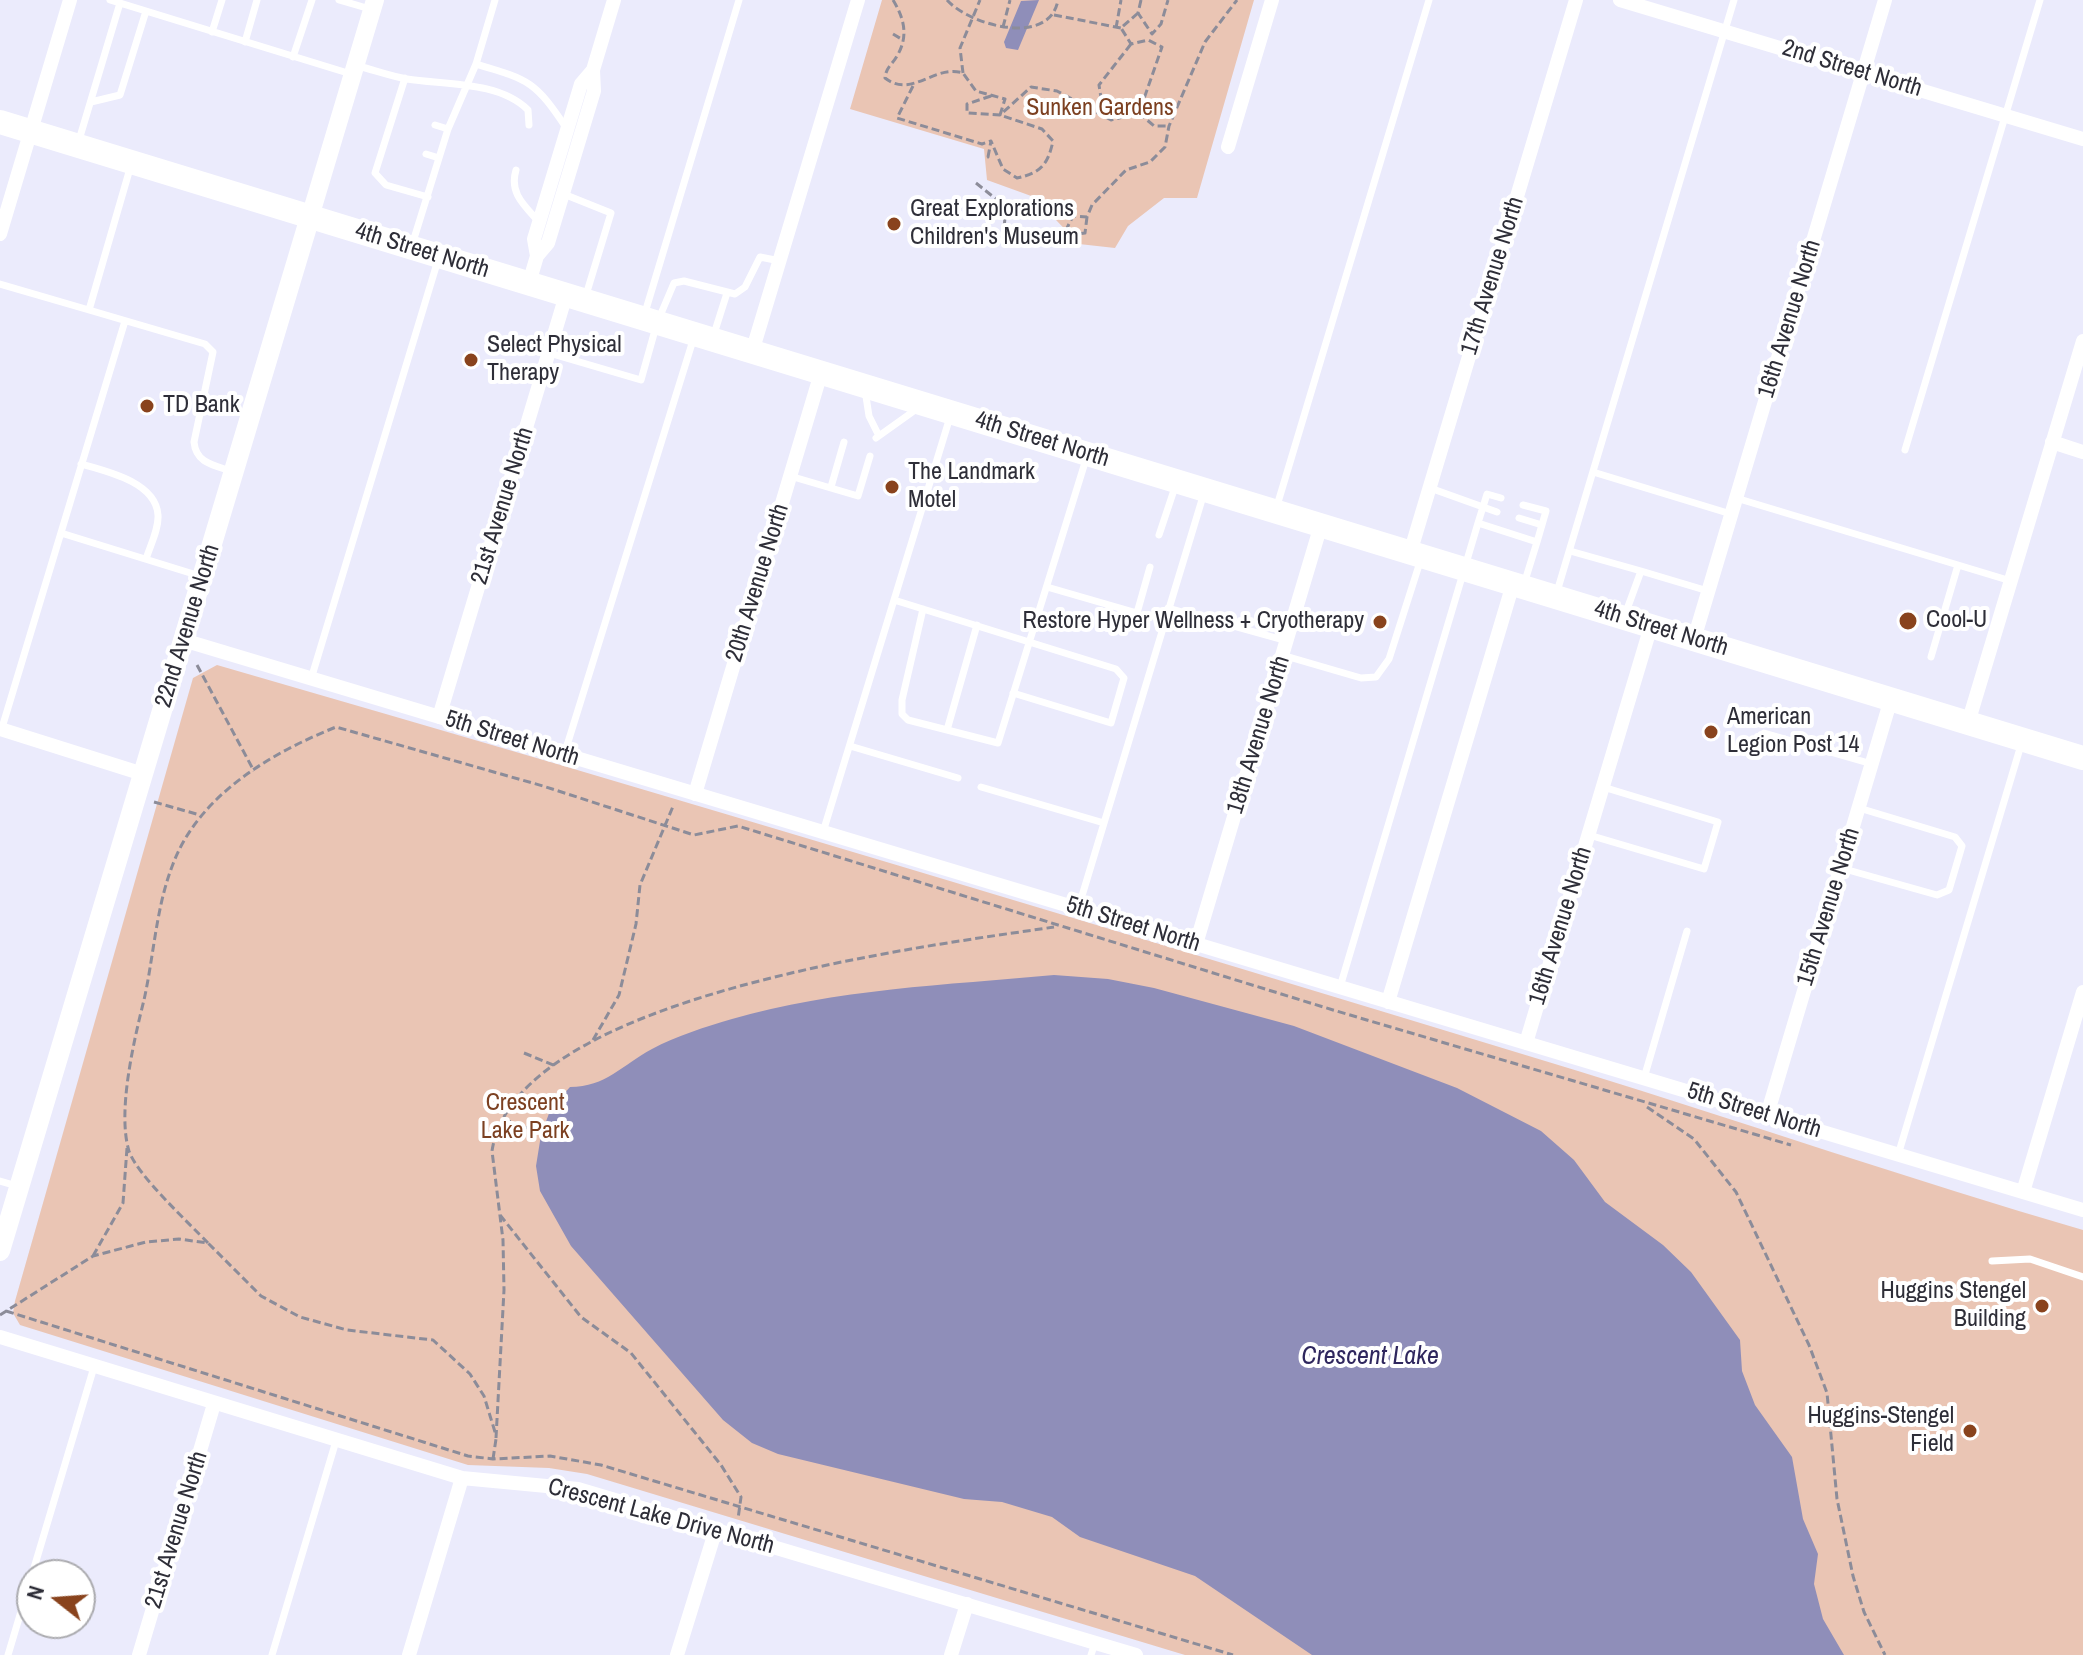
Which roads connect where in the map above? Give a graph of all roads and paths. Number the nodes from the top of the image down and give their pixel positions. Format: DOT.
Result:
graph roads {
  1 [pos="70,0"];
  2 [pos="110,0"];
  3 [pos="222,0"];
  4 [pos="257,0"];
  5 [pos="312,0"];
  6 [pos="339,0"];
  7 [pos="495,0"];
  8 [pos="614,0"];
  9 [pos="739,0"];
  10 [pos="858,0"];
  11 [pos="893,0"];
  12 [pos="947,0"];
  13 [pos="980,0"];
  14 [pos="1010,0"];
  15 [pos="1058,0"];
  16 [pos="1121,0"];
  17 [pos="1141,0"];
  18 [pos="1168,0"];
  19 [pos="1237,0"];
  20 [pos="1272,0"];
  21 [pos="1429,0"];
  22 [pos="1576,0"];
  23 [pos="1620,0"];
  24 [pos="1734,0"];
  25 [pos="1885,0"];
  26 [pos="2040,0"];
  27 [pos="120,3"];
  28 [pos="374,5"];
  29 [pos="146,11"];
  30 [pos="1138,13"];
  31 [pos="1054,15"];
  32 [pos="975,18"];
  33 [pos="1005,27"];
  34 [pos="1119,28"];
  35 [pos="1725,31"];
  36 [pos="212,32"];
  37 [pos="893,34"];
  38 [pos="903,40"];
  39 [pos="245,42"];
  40 [pos="1131,44"];
  41 [pos="293,57"];
  42 [pos="476,64"];
  43 [pos="354,70"];
  44 [pos="593,70"];
  45 [pos="963,73"];
  46 [pos="1863,73"];
  47 [pos="405,78"];
  48 [pos="465,85"];
  49 [pos="913,86"];
  50 [pos="992,95"];
  51 [pos="91,102"];
  52 [pos="394,113"];
  53 [pos="1139,113"];
  54 [pos="1000,115"];
  55 [pos="2005,115"];
  56 [pos="404,116"];
  57 [pos="1111,120"];
  58 [pos="0,122"];
  59 [pos="435,125"];
  60 [pos="529,125"];
  61 [pos="1169,126"];
  62 [pos="448,129"];
  63 [pos="567,130"];
  64 [pos="31,132"];
  65 [pos="2083,139"];
  66 [pos="385,141"];
  67 [pos="991,141"];
  68 [pos="395,144"];
  69 [pos="78,146"];
  70 [pos="1228,147"];
  71 [pos="426,154"];
  72 [pos="985,154"];
  73 [pos="439,158"];
  74 [pos="132,163"];
  75 [pos="516,170"];
  76 [pos="976,183"];
  77 [pos="556,191"];
  78 [pos="428,197"];
  79 [pos="310,217"];
  80 [pos="1087,217"];
  81 [pos="539,222"];
  82 [pos="0,234"];
  83 [pos="1003,239"];
  84 [pos="412,247"];
  85 [pos="440,256"];
  86 [pos="537,256"];
  87 [pos="780,261"];
  88 [pos="529,283"];
  89 [pos="0,284"];
  90 [pos="727,293"];
  91 [pos="575,298"];
  92 [pos="89,310"];
  93 [pos="650,320"];
  94 [pos="125,321"];
  95 [pos="704,337"];
  96 [pos="2083,341"];
  97 [pos="752,352"];
  98 [pos="549,353"];
  99 [pos="821,373"];
  100 [pos="865,386"];
  101 [pos="923,404"];
  102 [pos="952,413"];
  103 [pos="844,442"];
  104 [pos="2052,442"];
  105 [pos="1905,450"];
  106 [pos="2083,452"];
  107 [pos="1088,454"];
  108 [pos="870,456"];
  109 [pos="81,464"];
  110 [pos="234,471"];
  111 [pos="1593,472"];
  112 [pos="790,476"];
  113 [pos="1177,481"];
  114 [pos="831,487"];
  115 [pos="1430,488"];
  116 [pos="1205,490"];
  117 [pos="1501,498"];
  118 [pos="1736,498"];
  119 [pos="1523,505"];
  120 [pos="1483,507"];
  121 [pos="1276,511"];
  122 [pos="1497,512"];
  123 [pos="1731,514"];
  124 [pos="1519,518"];
  125 [pos="1478,523"];
  126 [pos="1321,525"];
  127 [pos="1542,525"];
  128 [pos="61,533"];
  129 [pos="1159,535"];
  130 [pos="1537,542"];
  131 [pos="1570,551"];
  132 [pos="1416,554"];
  133 [pos="146,559"];
  134 [pos="1958,565"];
  135 [pos="1150,567"];
  136 [pos="1464,569"];
  137 [pos="1641,571"];
  138 [pos="202,577"];
  139 [pos="2011,581"];
  140 [pos="1518,586"];
  141 [pos="1047,587"];
  142 [pos="1708,591"];
  143 [pos="1555,597"];
  144 [pos="894,600"];
  145 [pos="1168,608"];
  146 [pos="923,609"];
  147 [pos="1624,618"];
  148 [pos="977,625"];
  149 [pos="1651,626"];
  150 [pos="1694,639"];
  151 [pos="183,640"];
  152 [pos="1030,642"];
  153 [pos="1284,648"];
  154 [pos="1931,657"];
  155 [pos="311,679"];
  156 [pos="1013,693"];
  157 [pos="1891,699"];
  158 [pos="439,717"];
  159 [pos="1968,723"];
  160 [pos="947,730"];
  161 [pos="0,731"];
  162 [pos="1764,733"];
  163 [pos="2023,739"];
  164 [pos="850,746"];
  165 [pos="564,755"];
  166 [pos="2083,758"];
  167 [pos="1872,764"];
  168 [pos="254,771"];
  169 [pos="143,774"];
  170 [pos="958,778"];
  171 [pos="981,787"];
  172 [pos="1603,787"];
  173 [pos="687,792"];
  174 [pos="136,797"];
  175 [pos="1859,808"];
  176 [pos="200,815"];
  177 [pos="1104,823"];
  178 [pos="665,827"];
  179 [pos="823,832"];
  180 [pos="1588,835"];
  181 [pos="1841,868"];
  182 [pos="1078,909"];
  183 [pos="1057,927"];
  184 [pos="1687,931"];
  185 [pos="1196,944"];
  186 [pos="1340,987"];
  187 [pos="2083,992"];
  188 [pos="1388,1002"];
  189 [pos="593,1040"];
  190 [pos="1526,1043"];
  191 [pos="524,1053"];
  192 [pos="556,1066"];
  193 [pos="1644,1078"];
  194 [pos="1644,1105"];
  195 [pos="1767,1115"];
  196 [pos="503,1119"];
  197 [pos="528,1128"];
  198 [pos="127,1140"];
  199 [pos="1791,1145"];
  200 [pos="1898,1155"];
  201 [pos="10,1184"];
  202 [pos="2023,1192"];
  203 [pos="2083,1210"];
  204 [pos="500,1215"];
  205 [pos="208,1243"];
  206 [pos="0,1251"];
  207 [pos="93,1256"];
  208 [pos="1992,1261"];
  209 [pos="2083,1277"];
  210 [pos="0,1315"];
  211 [pos="0,1337"];
  212 [pos="94,1367"];
  213 [pos="214,1404"];
  214 [pos="496,1438"];
  215 [pos="336,1441"];
  216 [pos="493,1459"];
  217 [pos="462,1478"];
  218 [pos="742,1506"];
  219 [pos="716,1529"];
  220 [pos="967,1604"];
  221 [pos="1093,1649"];
  222 [pos="8,1655"];
  223 [pos="139,1655"];
  224 [pos="272,1655"];
  225 [pos="409,1655"];
  226 [pos="677,1655"];
  227 [pos="951,1655"];
  228 [pos="1136,1655"];
  229 [pos="1885,1655"];
  1 -- 64 [label="street"];
  2 -- 27 [label="lane"];
  3 -- 36 [label="lane"];
  4 -- 39 [label="lane"];
  5 -- 41 [label="lane"];
  6 -- 28 [label="lane"];
  7 -- 42 [label="lane"];
  8 -- 44 [label="street"];
  9 -- 93 [label="lane"];
  10 -- 87 [label="street"];
  11 -- 38 [label="path"];
  12 -- 32 [label="path"];
  13 -- 32 [label="path"];
  14 -- 33 [label="path"];
  15 -- 31 [label="path"];
  16 -- 34 [label="path"];
  17 -- 30 [label="path"];
  18 -- 30 [label="path"];
  19 -- 61 [label="path"];
  20 -- 70 [label="street"];
  21 -- 121 [label="lane"];
  22 -- 115 [label="street, 17th Avenue North"];
  23 -- 35 [label="street, 2nd Street North"];
  24 -- 35 [label="lane"];
  25 -- 46 [label="street, 16th Avenue North"];
  26 -- 55 [label="lane"];
  27 -- 29 [label="lane"];
  27 -- 51 [label="lane"];
  28 -- 43 [label="street, 22nd Avenue North"];
  29 -- 36 [label="lane"];
  29 -- 51 [label="lane"];
  30 -- 34 [label="path"];
  31 -- 33 [label="path"];
  31 -- 34 [label="path"];
  32 -- 33 [label="path"];
  32 -- 45 [label="path"];
  34 -- 40 [label="path"];
  35 -- 46 [label="street, 2nd Street North"];
  35 -- 111 [label="lane"];
  36 -- 39 [label="lane"];
  37 -- 38 [label="path"];
  38 -- 49 [label="path"];
  39 -- 41 [label="lane"];
  40 -- 53 [label="path"];
  40 -- 57 [label="path"];
  41 -- 43 [label="lane"];
  42 -- 48 [label="lane"];
  42 -- 63 [label="lane"];
  43 -- 47 [label="lane"];
  43 -- 79 [label="street, 22nd Avenue North"];
  44 -- 63 [label="street"];
  44 -- 77 [label="street"];
  45 -- 49 [label="path"];
  45 -- 50 [label="path"];
  46 -- 55 [label="street, 2nd Street North"];
  46 -- 118 [label="street, 16th Avenue North"];
  47 -- 48 [label="lane"];
  47 -- 52 [label="lane"];
  48 -- 60 [label="lane"];
  48 -- 62 [label="lane"];
  49 -- 67 [label="path"];
  50 -- 54 [label="path"];
  50 -- 54 [label="path"];
  51 -- 69 [label="lane"];
  52 -- 56 [label="lane"];
  52 -- 66 [label="lane"];
  53 -- 57 [label="path"];
  53 -- 61 [label="path"];
  54 -- 57 [label="path"];
  54 -- 67 [label="path"];
  55 -- 65 [label="street, 2nd Street North"];
  55 -- 105 [label="lane"];
  58 -- 64 [label="main road, 4th Street North"];
  59 -- 62 [label="lane"];
  61 -- 80 [label="path"];
  62 -- 73 [label="lane"];
  63 -- 77 [label="street"];
  64 -- 69 [label="main road, 4th Street North"];
  64 -- 82 [label="street"];
  66 -- 68 [label="lane"];
  66 -- 78 [label="lane"];
  67 -- 72 [label="path"];
  69 -- 74 [label="main road, 4th Street North"];
  71 -- 73 [label="lane"];
  73 -- 78 [label="lane"];
  74 -- 79 [label="main road, 4th Street North"];
  74 -- 92 [label="lane"];
  75 -- 81 [label="lane"];
  76 -- 83 [label="path"];
  77 -- 81 [label="street"];
  77 -- 86 [label="street"];
  77 -- 91 [label="lane"];
  78 -- 84 [label="lane"];
  79 -- 84 [label="main road, 4th Street North"];
  79 -- 110 [label="main road, 22nd Avenue North"];
  80 -- 80 [label="path"];
  81 -- 86 [label="street"];
  84 -- 85 [label="main road, 4th Street North"];
  85 -- 88 [label="main road, 4th Street North"];
  85 -- 155 [label="lane"];
  86 -- 88 [label="street"];
  87 -- 90 [label="lane"];
  87 -- 97 [label="street"];
  88 -- 91 [label="main road, 4th Street North"];
  89 -- 92 [label="lane"];
  90 -- 93 [label="lane"];
  90 -- 95 [label="lane"];
  91 -- 93 [label="main road, 4th Street North"];
  91 -- 98 [label="street, 21st Avenue North"];
  92 -- 94 [label="lane"];
  93 -- 95 [label="main road, 4th Street North"];
  93 -- 98 [label="lane"];
  94 -- 109 [label="lane"];
  94 -- 110 [label="lane"];
  95 -- 97 [label="main road, 4th Street North"];
  95 -- 165 [label="lane"];
  96 -- 104 [label="street"];
  97 -- 99 [label="main road, 4th Street North"];
  98 -- 158 [label="street, 21st Avenue North"];
  99 -- 100 [label="main road, 4th Street North"];
  99 -- 112 [label="street, 20th Avenue North"];
  100 -- 101 [label="main road, 4th Street North"];
  100 -- 101 [label="lane"];
  101 -- 102 [label="main road, 4th Street North"];
  102 -- 107 [label="main road, 4th Street North"];
  102 -- 144 [label="lane"];
  103 -- 114 [label="lane"];
  104 -- 106 [label="street"];
  104 -- 139 [label="street"];
  107 -- 113 [label="main road, 4th Street North"];
  107 -- 141 [label="lane"];
  108 -- 114 [label="lane"];
  109 -- 128 [label="lane"];
  109 -- 133 [label="lane"];
  110 -- 138 [label="main road, 22nd Avenue North"];
  111 -- 123 [label="lane"];
  111 -- 131 [label="lane"];
  112 -- 114 [label="lane"];
  112 -- 173 [label="street, 20th Avenue North"];
  113 -- 116 [label="main road, 4th Street North"];
  113 -- 129 [label="lane"];
  115 -- 120 [label="lane"];
  115 -- 132 [label="street, 17th Avenue North"];
  116 -- 121 [label="main road, 4th Street North"];
  116 -- 145 [label="lane"];
  117 -- 120 [label="lane"];
  118 -- 123 [label="street, 16th Avenue North"];
  118 -- 134 [label="lane"];
  119 -- 127 [label="lane"];
  120 -- 122 [label="lane"];
  120 -- 125 [label="lane"];
  121 -- 126 [label="main road, 4th Street North"];
  123 -- 142 [label="street, 16th Avenue North"];
  124 -- 127 [label="lane"];
  125 -- 130 [label="lane"];
  125 -- 136 [label="lane"];
  126 -- 132 [label="main road, 4th Street North"];
  126 -- 153 [label="street, 18th Avenue North"];
  127 -- 130 [label="lane"];
  128 -- 133 [label="lane"];
  128 -- 161 [label="lane"];
  130 -- 140 [label="lane"];
  131 -- 137 [label="lane"];
  131 -- 143 [label="lane"];
  132 -- 136 [label="main road, 4th Street North"];
  132 -- 153 [label="lane"];
  133 -- 138 [label="lane"];
  134 -- 139 [label="lane"];
  134 -- 154 [label="lane"];
  135 -- 141 [label="lane"];
  136 -- 140 [label="main road, 4th Street North"];
  136 -- 186 [label="lane"];
  137 -- 142 [label="lane"];
  137 -- 147 [label="lane"];
  138 -- 151 [label="main road, 22nd Avenue North"];
  139 -- 159 [label="street"];
  140 -- 143 [label="main road, 4th Street North"];
  140 -- 188 [label="street"];
  141 -- 152 [label="lane"];
  142 -- 150 [label="street, 16th Avenue North"];
  143 -- 147 [label="main road, 4th Street North"];
  144 -- 146 [label="lane"];
  144 -- 164 [label="lane"];
  145 -- 153 [label="lane"];
  145 -- 177 [label="lane"];
  146 -- 148 [label="lane"];
  146 -- 160 [label="lane"];
  147 -- 149 [label="main road, 4th Street North"];
  148 -- 152 [label="lane"];
  148 -- 160 [label="lane"];
  149 -- 150 [label="main road, 4th Street North"];
  149 -- 172 [label="street, 16th Avenue North"];
  150 -- 157 [label="main road, 4th Street North"];
  151 -- 155 [label="street, 5th Street North"];
  151 -- 168 [label="path"];
  151 -- 169 [label="main road, 22nd Avenue North"];
  152 -- 156 [label="lane"];
  152 -- 156 [label="lane"];
  153 -- 185 [label="street, 18th Avenue North"];
  155 -- 158 [label="street, 5th Street North"];
  156 -- 160 [label="lane"];
  157 -- 159 [label="main road, 4th Street North"];
  157 -- 167 [label="street, 15th Avenue North"];
  158 -- 165 [label="street, 5th Street North"];
  159 -- 163 [label="main road, 4th Street North"];
  161 -- 169 [label="street"];
  162 -- 167 [label="lane"];
  163 -- 166 [label="main road, 4th Street North"];
  163 -- 200 [label="lane"];
  164 -- 170 [label="lane"];
  164 -- 179 [label="lane"];
  165 -- 173 [label="street, 5th Street North"];
  167 -- 175 [label="street, 15th Avenue North"];
  168 -- 176 [label="path"];
  168 -- 178 [label="path"];
  169 -- 174 [label="main road, 22nd Avenue North"];
  171 -- 177 [label="lane"];
  172 -- 180 [label="street, 16th Avenue North"];
  172 -- 180 [label="lane"];
  173 -- 178 [label="path"];
  173 -- 179 [label="street, 5th Street North"];
  174 -- 176 [label="path"];
  174 -- 201 [label="main road, 22nd Avenue North"];
  175 -- 181 [label="street, 15th Avenue North"];
  175 -- 181 [label="lane"];
  176 -- 198 [label="path"];
  177 -- 182 [label="lane"];
  178 -- 183 [label="path"];
  178 -- 189 [label="path"];
  179 -- 182 [label="street, 5th Street North"];
  180 -- 190 [label="street, 16th Avenue North"];
  181 -- 195 [label="street, 15th Avenue North"];
  182 -- 185 [label="street, 5th Street North"];
  183 -- 189 [label="path"];
  183 -- 194 [label="path"];
  184 -- 193 [label="lane"];
  185 -- 186 [label="street, 5th Street North"];
  186 -- 188 [label="street, 5th Street North"];
  187 -- 202 [label="street"];
  188 -- 190 [label="street, 5th Street North"];
  189 -- 192 [label="path"];
  190 -- 193 [label="street, 5th Street North"];
  191 -- 192 [label="path"];
  192 -- 196 [label="path"];
  193 -- 195 [label="street, 5th Street North"];
  194 -- 199 [label="path"];
  194 -- 229 [label="path"];
  195 -- 200 [label="street, 5th Street North"];
  196 -- 197 [label="path"];
  196 -- 204 [label="path"];
  198 -- 205 [label="path"];
  198 -- 207 [label="path"];
  200 -- 202 [label="street, 5th Street North"];
  201 -- 206 [label="main road, 22nd Avenue North"];
  202 -- 203 [label="street, 5th Street North"];
  204 -- 214 [label="path"];
  204 -- 218 [label="path"];
  205 -- 207 [label="path"];
  205 -- 214 [label="path"];
  207 -- 210 [label="path"];
  208 -- 209 [label="lane"];
  211 -- 212 [label="street, Crescent Lake Drive North"];
  212 -- 213 [label="street, Crescent Lake Drive North"];
  212 -- 222 [label="lane"];
  213 -- 215 [label="street, Crescent Lake Drive North"];
  213 -- 223 [label="street, 21st Avenue North"];
  214 -- 216 [label="path"];
  215 -- 217 [label="street, Crescent Lake Drive North"];
  215 -- 224 [label="lane"];
  217 -- 219 [label="street, Crescent Lake Drive North"];
  217 -- 225 [label="street"];
  219 -- 220 [label="street, Crescent Lake Drive North"];
  219 -- 226 [label="street"];
  220 -- 221 [label="street, Crescent Lake Drive North"];
  220 -- 227 [label="street"];
  221 -- 228 [label="street, Crescent Lake Drive North"];
}
